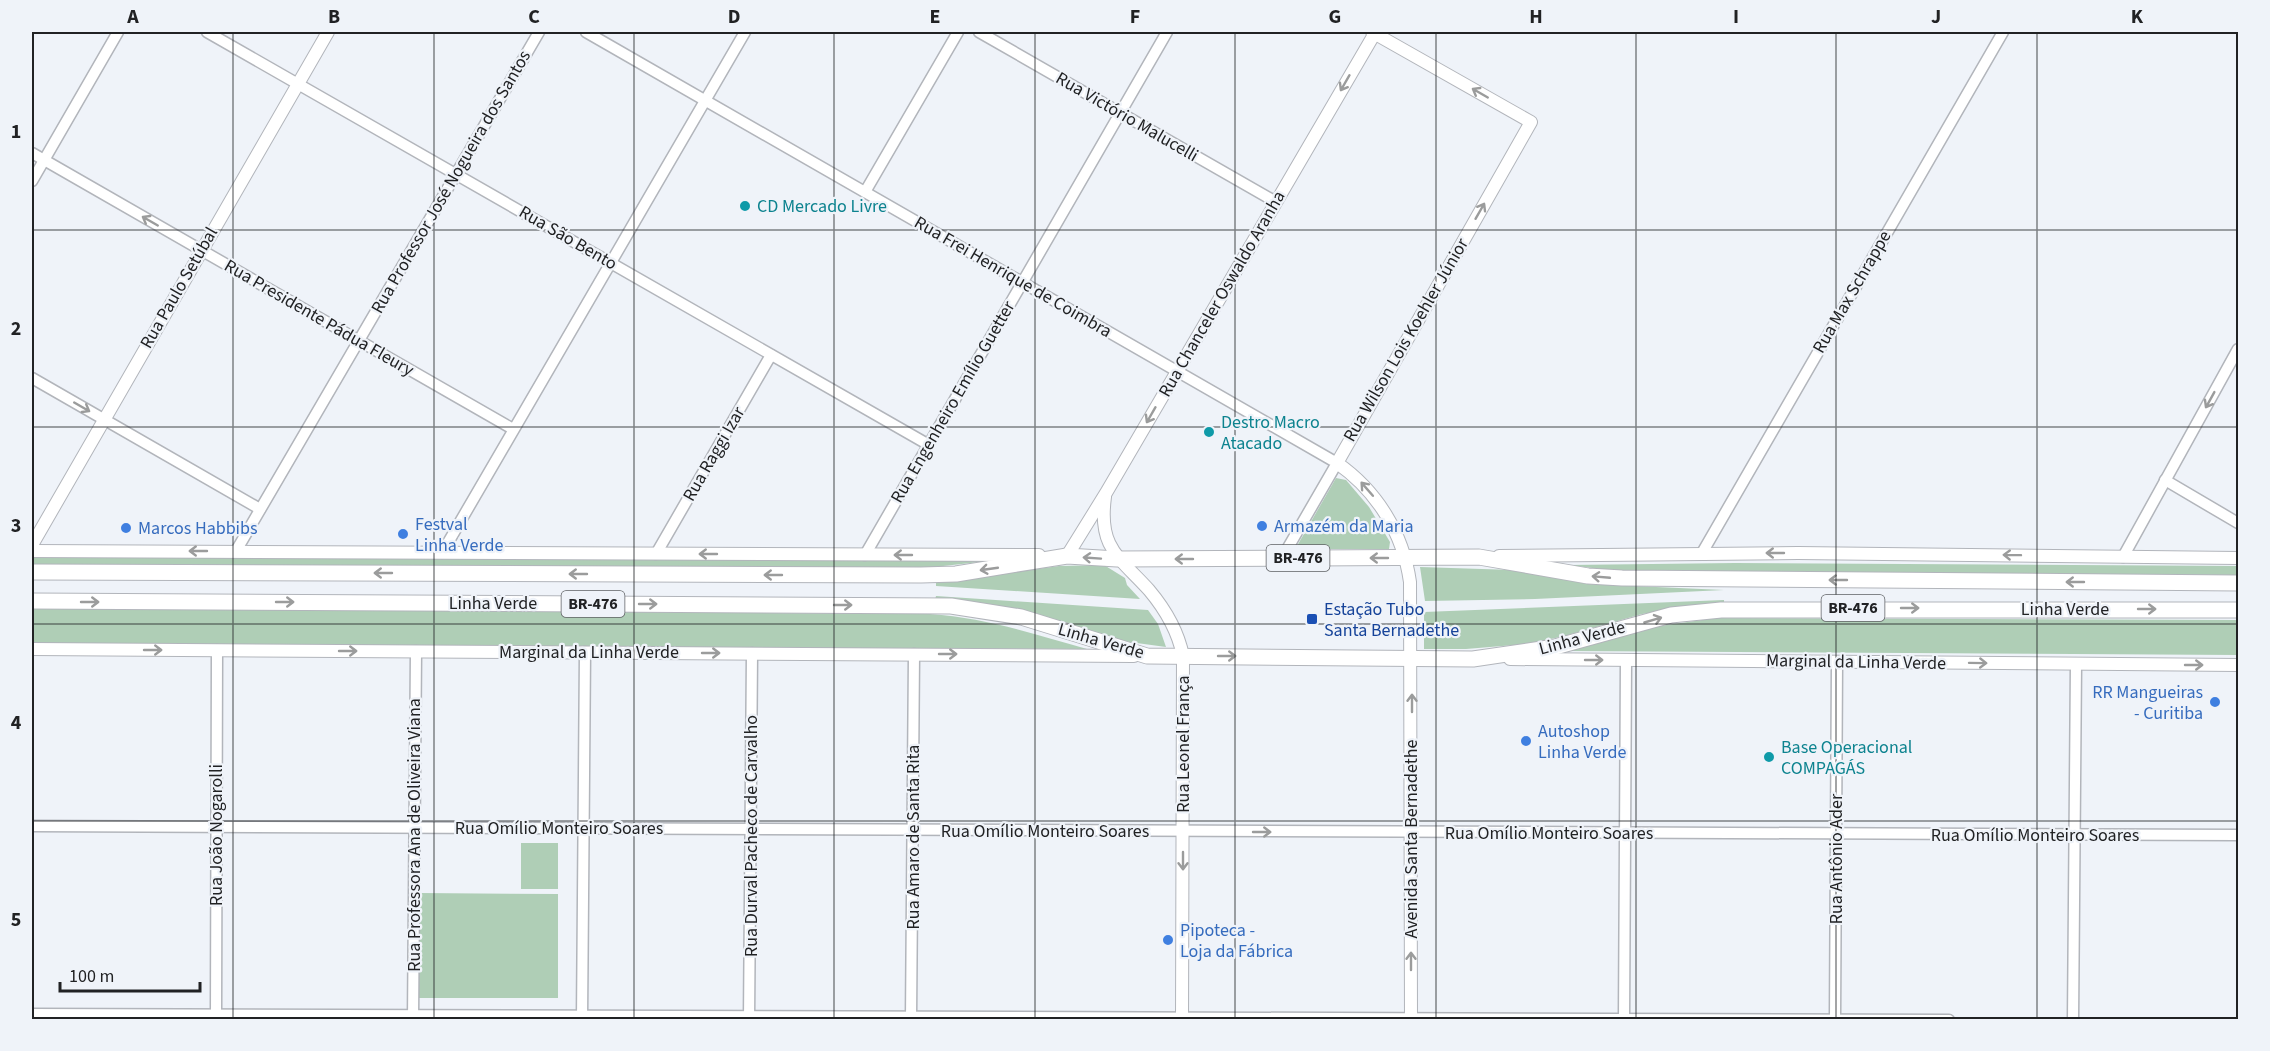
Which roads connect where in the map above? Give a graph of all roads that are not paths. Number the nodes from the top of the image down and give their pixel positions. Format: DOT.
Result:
graph roads {
  1 [pos="118,32"];
  2 [pos="207,32"];
  3 [pos="328,32"];
  4 [pos="539,32"];
  5 [pos="586,32"];
  6 [pos="745,32"];
  7 [pos="958,32"];
  8 [pos="979,32"];
  9 [pos="1167,32"];
  10 [pos="1374,32"];
  11 [pos="2003,32"];
  12 [pos="298,83"];
  13 [pos="705,100"];
  14 [pos="1120,113"];
  15 [pos="32,153"];
  16 [pos="44,160"];
  17 [pos="456,174"];
  18 [pos="32,181"];
  19 [pos="865,192"];
  20 [pos="1276,202"];
  21 [pos="201,250"];
  22 [pos="610,262"];
  23 [pos="1023,282"];
  24 [pos="359,341"];
  25 [pos="2238,348"];
  26 [pos="771,355"];
  27 [pos="1176,371"];
  28 [pos="32,378"];
  29 [pos="103,420"];
  30 [pos="513,429"];
  31 [pos="929,445"];
  32 [pos="1336,463"];
  33 [pos="2165,480"];
  34 [pos="1106,493"];
  35 [pos="260,509"];
  36 [pos="2238,523"];
  37 [pos="32,545"];
  38 [pos="32,551"];
  39 [pos="236,551"];
  40 [pos="442,553"];
  41 [pos="1702,553"];
  42 [pos="656,554"];
  43 [pos="865,555"];
  44 [pos="1067,556"];
  45 [pos="1406,557"];
  46 [pos="1479,557"];
  47 [pos="2123,557"];
  48 [pos="1282,558"];
  49 [pos="2238,558"];
  50 [pos="1117,560"];
  51 [pos="32,572"];
  52 [pos="2238,583"];
  53 [pos="32,601"];
  54 [pos="2238,610"];
  55 [pos="32,649"];
  56 [pos="217,650"];
  57 [pos="416,651"];
  58 [pos="585,652"];
  59 [pos="752,653"];
  60 [pos="914,654"];
  61 [pos="1147,656"];
  62 [pos="1183,656"];
  63 [pos="1412,658"];
  64 [pos="1473,658"];
  65 [pos="1626,660"];
  66 [pos="1837,662"];
  67 [pos="2076,664"];
  68 [pos="2238,665"];
  69 [pos="32,826"];
  70 [pos="216,827"];
  71 [pos="414,828"];
  72 [pos="584,829"];
  73 [pos="751,829"];
  74 [pos="913,830"];
  75 [pos="1183,831"];
  76 [pos="1411,832"];
  77 [pos="1625,833"];
  78 [pos="1836,834"];
  79 [pos="2075,835"];
  80 [pos="2238,836"];
  81 [pos="32,1014"];
  82 [pos="216,1017"];
  83 [pos="413,1017"];
  84 [pos="582,1017"];
  85 [pos="749,1018"];
  86 [pos="911,1018"];
  87 [pos="1182,1018"];
  88 [pos="1411,1019"];
  89 [pos="1624,1019"];
  90 [pos="1835,1019"];
  91 [pos="1948,1020"];
  92 [pos="2073,1020"];
  1 -- 16 [label="street"];
  2 -- 12 [label="street, Rua São Bento"];
  3 -- 12 [label="main road, Rua Paulo Setúbal"];
  4 -- 17 [label="street, Rua Professor José Nogueira dos Santos"];
  5 -- 13 [label="street, Rua Frei Henrique de Coimbra"];
  6 -- 13 [label="street"];
  7 -- 19 [label="street"];
  8 -- 14 [label="street, Rua Victório Malucelli"];
  9 -- 14 [label="street, Rua Engenheiro Emílio Guetter"];
  10 -- 20 [label="main road, Rua Chanceler Oswaldo Aranha, one-way"];
  32 -- 10 [label="main road, Rua Wilson Lois Koehler Júnior, one-way"];
  11 -- 41 [label="street, Rua Max Schrappe"];
  12 -- 17 [label="street, Rua São Bento"];
  12 -- 21 [label="main road, Rua Paulo Setúbal"];
  13 -- 19 [label="street, Rua Frei Henrique de Coimbra"];
  13 -- 22 [label="street"];
  14 -- 20 [label="street, Rua Victório Malucelli"];
  14 -- 23 [label="street, Rua Engenheiro Emílio Guetter"];
  15 -- 16 [label="street, Rua Presidente Pádua Fleury"];
  16 -- 18 [label="street"];
  21 -- 16 [label="street, Rua Presidente Pádua Fleury, one-way"];
  17 -- 22 [label="street, Rua São Bento"];
  17 -- 24 [label="street, Rua Professor José Nogueira dos Santos"];
  19 -- 23 [label="street, Rua Frei Henrique de Coimbra"];
  20 -- 27 [label="main road, Rua Chanceler Oswaldo Aranha"];
  21 -- 24 [label="street, Rua Presidente Pádua Fleury"];
  21 -- 29 [label="main road, Rua Paulo Setúbal"];
  22 -- 26 [label="street, Rua São Bento"];
  22 -- 30 [label="street"];
  23 -- 27 [label="street, Rua Frei Henrique de Coimbra"];
  23 -- 31 [label="street, Rua Engenheiro Emílio Guetter"];
  24 -- 30 [label="street, Rua Presidente Pádua Fleury"];
  24 -- 35 [label="street, Rua Professor José Nogueira dos Santos"];
  25 -- 33 [label="street, one-way"];
  26 -- 31 [label="street, Rua São Bento"];
  26 -- 42 [label="street, Rua Raggi Izar"];
  27 -- 32 [label="street, Rua Frei Henrique de Coimbra"];
  27 -- 34 [label="main road, Rua Chanceler Oswaldo Aranha, one-way"];
  28 -- 29 [label="street, one-way"];
  29 -- 35 [label="street"];
  29 -- 37 [label="main road, Rua Paulo Setúbal"];
  30 -- 40 [label="street"];
  31 -- 43 [label="street, Rua Engenheiro Emílio Guetter"];
  45 -- 32 [label="main road, Rua Frei Henrique de Coimbra, one-way"];
  32 -- 48 [label="street, Rua Wilson Lois Koehler Júnior"];
  33 -- 36 [label="street"];
  33 -- 47 [label="street"];
  34 -- 44 [label="main road, Rua Chanceler Oswaldo Aranha"];
  34 -- 50 [label="main road, Rua Leonel França"];
  35 -- 39 [label="street, Rua Professor José Nogueira dos Santos"];
  39 -- 38 [label="main road, one-way"];
  39 -- 40 [label="main road"];
  40 -- 42 [label="main road"];
  41 -- 46 [label="main road"];
  47 -- 41 [label="main road, one-way"];
  43 -- 42 [label="main road, one-way"];
  44 -- 43 [label="main road, one-way"];
  50 -- 44 [label="highway, Linha Verde / BR-476, one-way"];
  44 -- 51 [label="highway, Linha Verde / BR-476, one-way"];
  45 -- 46 [label="highway, Linha Verde / BR-476"];
  45 -- 48 [label="highway, Linha Verde / BR-476, one-way"];
  45 -- 63 [label="main road, Avenida Santa Bernadethe"];
  52 -- 46 [label="highway, Linha Verde / BR-476, one-way"];
  47 -- 49 [label="main road"];
  48 -- 50 [label="highway, Linha Verde / BR-476, one-way"];
  50 -- 62 [label="main road, Rua Leonel França"];
  53 -- 61 [label="highway, Linha Verde / BR-476, one-way"];
  64 -- 54 [label="highway, Linha Verde / BR-476, one-way"];
  55 -- 56 [label="main road, Marginal da Linha Verde, one-way"];
  56 -- 57 [label="main road, Marginal da Linha Verde, one-way"];
  56 -- 70 [label="street, Rua João Nogarolli"];
  57 -- 58 [label="main road, Marginal da Linha Verde"];
  57 -- 71 [label="street, Rua Professora Ana de Oliveira Viana"];
  58 -- 59 [label="main road, Marginal da Linha Verde, one-way"];
  58 -- 72 [label="street"];
  59 -- 60 [label="main road, Marginal da Linha Verde"];
  59 -- 73 [label="street, Rua Durval Pacheco de Carvalho"];
  60 -- 61 [label="main road, Marginal da Linha Verde, one-way"];
  60 -- 74 [label="street, Rua Amaro de Santa Rita"];
  61 -- 62 [label="highway, Linha Verde / BR-476"];
  62 -- 63 [label="highway, Linha Verde / BR-476, one-way"];
  62 -- 75 [label="main road, Rua Leonel França"];
  63 -- 64 [label="highway, Linha Verde / BR-476"];
  76 -- 63 [label="main road, Avenida Santa Bernadethe, one-way"];
  64 -- 65 [label="main road, Marginal da Linha Verde, one-way"];
  65 -- 66 [label="main road, Marginal da Linha Verde"];
  65 -- 77 [label="street"];
  66 -- 67 [label="main road, Marginal da Linha Verde, one-way"];
  66 -- 78 [label="street, Rua Antônio Ader"];
  67 -- 68 [label="main road, Marginal da Linha Verde, one-way"];
  67 -- 79 [label="street"];
  69 -- 70 [label="street, Rua Omílio Monteiro Soares"];
  70 -- 71 [label="street, Rua Omílio Monteiro Soares"];
  70 -- 82 [label="street, Rua João Nogarolli"];
  71 -- 72 [label="street, Rua Omílio Monteiro Soares"];
  71 -- 83 [label="street, Rua Professora Ana de Oliveira Viana"];
  72 -- 73 [label="street, Rua Omílio Monteiro Soares"];
  72 -- 84 [label="street"];
  73 -- 74 [label="street, Rua Omílio Monteiro Soares"];
  73 -- 85 [label="street, Rua Durval Pacheco de Carvalho"];
  74 -- 75 [label="street, Rua Omílio Monteiro Soares"];
  74 -- 86 [label="street, Rua Amaro de Santa Rita"];
  75 -- 76 [label="street, Rua Omílio Monteiro Soares, one-way"];
  75 -- 87 [label="main road, Rua Leonel França, one-way"];
  76 -- 77 [label="street, Rua Omílio Monteiro Soares"];
  88 -- 76 [label="main road, Avenida Santa Bernadethe, one-way"];
  77 -- 78 [label="street, Rua Omílio Monteiro Soares"];
  77 -- 89 [label="street"];
  78 -- 79 [label="street, Rua Omílio Monteiro Soares"];
  78 -- 90 [label="street, Rua Antônio Ader"];
  79 -- 80 [label="street, Rua Omílio Monteiro Soares"];
  79 -- 92 [label="street"];
  81 -- 82 [label="street"];
  82 -- 83 [label="street"];
  83 -- 84 [label="street"];
  84 -- 85 [label="street"];
  85 -- 86 [label="street"];
  86 -- 87 [label="street"];
  87 -- 88 [label="street"];
  88 -- 89 [label="street"];
  89 -- 90 [label="street"];
  90 -- 91 [label="street"];
}
